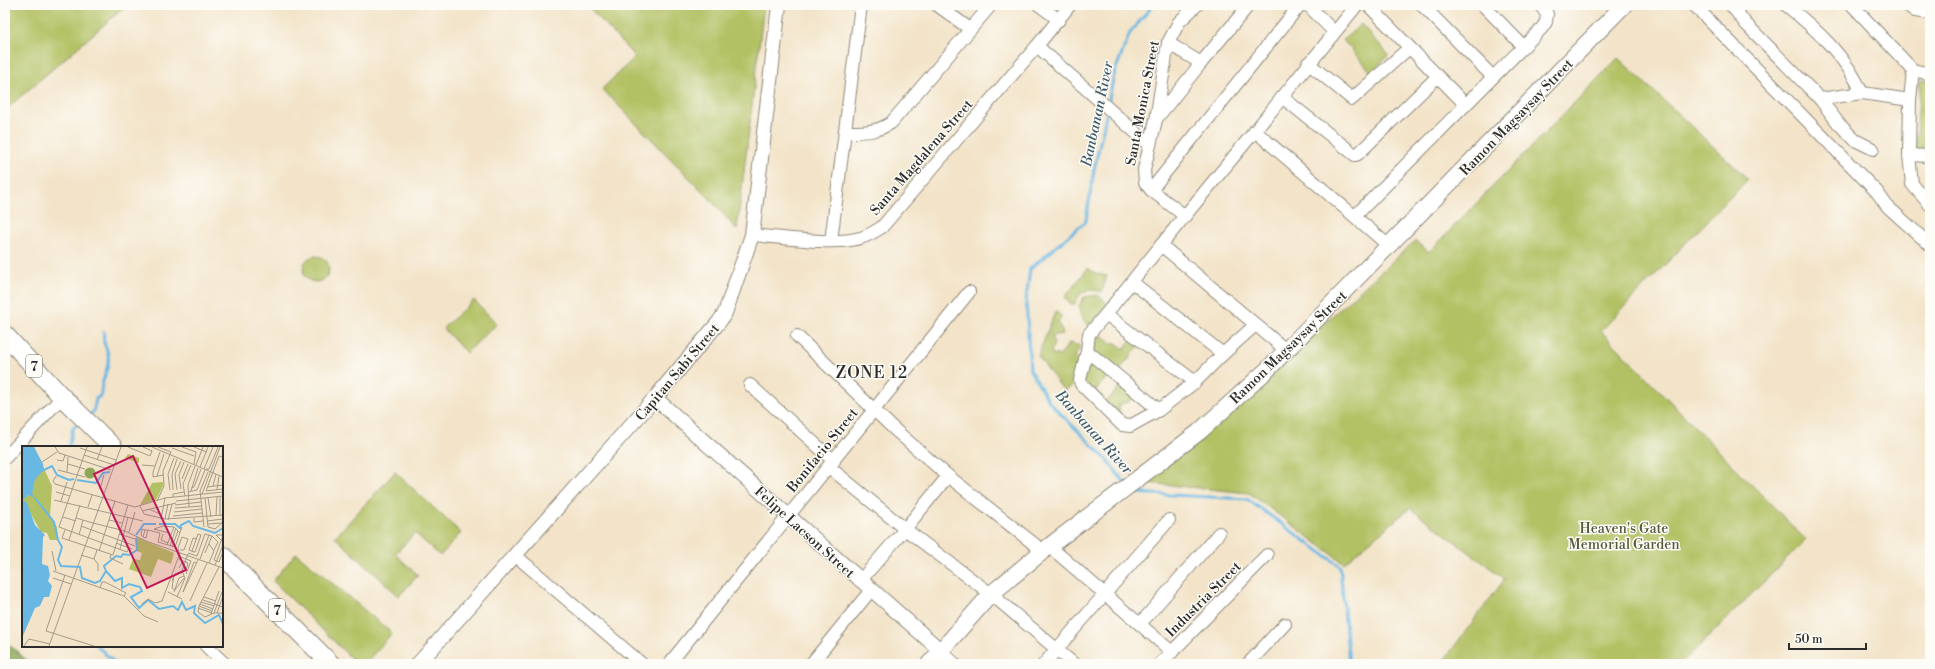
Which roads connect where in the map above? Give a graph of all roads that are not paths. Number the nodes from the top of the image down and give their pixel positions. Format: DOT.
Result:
graph roads {
  1 [pos="779,5"];
  2 [pos="860,5"];
  3 [pos="936,5"];
  4 [pos="991,5"];
  5 [pos="1039,5"];
  6 [pos="1070,5"];
  7 [pos="1196,5"];
  8 [pos="1249,5"];
  9 [pos="1300,5"];
  10 [pos="1308,5"];
  11 [pos="1357,5"];
  12 [pos="1368,5"];
  13 [pos="1422,5"];
  14 [pos="1483,5"];
  15 [pos="1540,5"];
  16 [pos="1624,5"];
  17 [pos="1694,5"];
  18 [pos="1731,5"];
  19 [pos="1786,5"];
  20 [pos="1852,5"];
  21 [pos="1907,5"];
  22 [pos="1930,13"];
  23 [pos="1059,20"];
  24 [pos="970,29"];
  25 [pos="1334,32"];
  26 [pos="1168,43"];
  27 [pos="1037,46"];
  28 [pos="1524,47"];
  29 [pos="1409,48"];
  30 [pos="1201,63"];
  31 [pos="1308,63"];
  32 [pos="1913,70"];
  33 [pos="1930,74"];
  34 [pos="1437,77"];
  35 [pos="1493,77"];
  36 [pos="1862,93"];
  37 [pos="1282,97"];
  38 [pos="1820,99"];
  39 [pos="1910,100"];
  40 [pos="1466,106"];
  41 [pos="1156,120"];
  42 [pos="1255,131"];
  43 [pos="845,132"];
  44 [pos="1150,145"];
  45 [pos="1873,149"];
  46 [pos="1909,155"];
  47 [pos="1930,156"];
  48 [pos="1152,190"];
  49 [pos="1930,204"];
  50 [pos="1184,216"];
  51 [pos="1356,216"];
  52 [pos="752,235"];
  53 [pos="831,241"];
  54 [pos="1161,245"];
  55 [pos="1930,245"];
  56 [pos="1389,246"];
  57 [pos="1132,282"];
  58 [pos="969,292"];
  59 [pos="1106,314"];
  60 [pos="1254,324"];
  61 [pos="5,335"];
  62 [pos="797,336"];
  63 [pos="1087,351"];
  64 [pos="1287,351"];
  65 [pos="1223,354"];
  66 [pos="1195,382"];
  67 [pos="750,385"];
  68 [pos="62,397"];
  69 [pos="655,398"];
  70 [pos="874,410"];
  71 [pos="1159,410"];
  72 [pos="111,446"];
  73 [pos="5,458"];
  74 [pos="832,464"];
  75 [pos="948,476"];
  76 [pos="788,517"];
  77 [pos="1170,520"];
  78 [pos="905,529"];
  79 [pos="1219,532"];
  80 [pos="1046,549"];
  81 [pos="515,555"];
  82 [pos="1267,555"];
  83 [pos="223,557"];
  84 [pos="860,581"];
  85 [pos="871,590"];
  86 [pos="991,594"];
  87 [pos="1105,594"];
  88 [pos="1140,624"];
  89 [pos="1285,624"];
  90 [pos="207,647"];
  91 [pos="1056,649"];
  92 [pos="940,650"];
  93 [pos="1172,652"];
  94 [pos="1251,663"];
  95 [pos="225,664"];
  96 [pos="331,664"];
  97 [pos="418,664"];
  98 [pos="642,664"];
  99 [pos="669,664"];
  100 [pos="811,664"];
  101 [pos="929,664"];
  102 [pos="955,664"];
  103 [pos="1044,664"];
  104 [pos="1074,664"];
  105 [pos="1160,664"];
  1 -- 52 [label="street, Capitan Sabi Street"];
  2 -- 43 [label="street"];
  3 -- 24 [label="street"];
  4 -- 24 [label="street"];
  5 -- 23 [label="street"];
  6 -- 23 [label="street, Santa Magdalena Street"];
  7 -- 26 [label="street, Santa Monica Street"];
  8 -- 30 [label="street"];
  9 -- 48 [label="street"];
  10 -- 25 [label="street"];
  11 -- 25 [label="street"];
  12 -- 29 [label="street"];
  13 -- 35 [label="street"];
  14 -- 28 [label="street"];
  15 -- 28 [label="street"];
  16 -- 56 [label="main road, Ramon Magsaysay Street"];
  17 -- 55 [label="street"];
  18 -- 38 [label="street"];
  19 -- 36 [label="street"];
  20 -- 32 [label="street"];
  21 -- 22 [label="street"];
  23 -- 27 [label="street, Santa Magdalena Street"];
  24 -- 43 [label="street"];
  25 -- 31 [label="street"];
  26 -- 30 [label="street"];
  26 -- 41 [label="street, Santa Monica Street"];
  27 -- 44 [label="street"];
  27 -- 53 [label="street, Santa Magdalena Street"];
  28 -- 35 [label="street"];
  29 -- 31 [label="street"];
  29 -- 34 [label="street"];
  30 -- 41 [label="street"];
  31 -- 37 [label="street"];
  32 -- 33 [label="street"];
  32 -- 39 [label="street"];
  34 -- 37 [label="street"];
  34 -- 40 [label="street"];
  35 -- 40 [label="street"];
  36 -- 38 [label="street"];
  36 -- 39 [label="street"];
  37 -- 42 [label="street"];
  38 -- 45 [label="street"];
  39 -- 46 [label="street"];
  40 -- 51 [label="street"];
  41 -- 44 [label="street, Santa Monica Street"];
  42 -- 50 [label="street"];
  42 -- 51 [label="street"];
  43 -- 53 [label="street"];
  44 -- 48 [label="street, Santa Monica Street"];
  46 -- 47 [label="street"];
  46 -- 49 [label="street"];
  48 -- 50 [label="street"];
  50 -- 54 [label="street"];
  51 -- 56 [label="street"];
  52 -- 53 [label="street, Santa Magdalena Street"];
  52 -- 69 [label="street, Capitan Sabi Street"];
  54 -- 57 [label="street"];
  54 -- 60 [label="street"];
  56 -- 64 [label="main road, Ramon Magsaysay Street"];
  57 -- 59 [label="street"];
  57 -- 65 [label="street"];
  58 -- 70 [label="street, Bonifacio Street"];
  59 -- 63 [label="street"];
  59 -- 66 [label="street"];
  60 -- 64 [label="street"];
  60 -- 65 [label="street"];
  61 -- 68 [label="main road, 7"];
  62 -- 70 [label="street"];
  63 -- 71 [label="street"];
  63 -- 71 [label="street"];
  64 -- 80 [label="main road, Ramon Magsaysay Street"];
  65 -- 66 [label="street"];
  66 -- 71 [label="street"];
  67 -- 74 [label="street"];
  68 -- 72 [label="main road, 7"];
  68 -- 73 [label="street"];
  69 -- 76 [label="street, Felipe Lacson Street"];
  69 -- 81 [label="street, Capitan Sabi Street"];
  70 -- 74 [label="street, Bonifacio Street"];
  70 -- 75 [label="street"];
  74 -- 76 [label="street, Bonifacio Street"];
  74 -- 78 [label="street"];
  75 -- 78 [label="street"];
  75 -- 80 [label="street"];
  76 -- 84 [label="street, Felipe Lacson Street"];
  76 -- 99 [label="street, Bonifacio Street"];
  77 -- 87 [label="street"];
  78 -- 84 [label="street"];
  78 -- 86 [label="street"];
  79 -- 88 [label="street"];
  80 -- 86 [label="main road, Ramon Magsaysay Street"];
  80 -- 87 [label="street"];
  81 -- 97 [label="street, Capitan Sabi Street"];
  81 -- 98 [label="street"];
  82 -- 93 [label="street, Industria Street"];
  83 -- 96 [label="main road, 7"];
  84 -- 85 [label="street, Felipe Lacson Street"];
  85 -- 92 [label="street, Felipe Lacson Street"];
  85 -- 100 [label="street"];
  86 -- 91 [label="street"];
  86 -- 92 [label="main road, Ramon Magsaysay Street"];
  87 -- 88 [label="street"];
  87 -- 91 [label="street"];
  88 -- 93 [label="street"];
  89 -- 94 [label="street"];
  90 -- 95 [label="street"];
  91 -- 103 [label="street"];
  91 -- 104 [label="street"];
  92 -- 101 [label="main road, Ramon Magsaysay Street"];
  92 -- 102 [label="street, Felipe Lacson Street"];
  93 -- 105 [label="street, Industria Street"];
}
